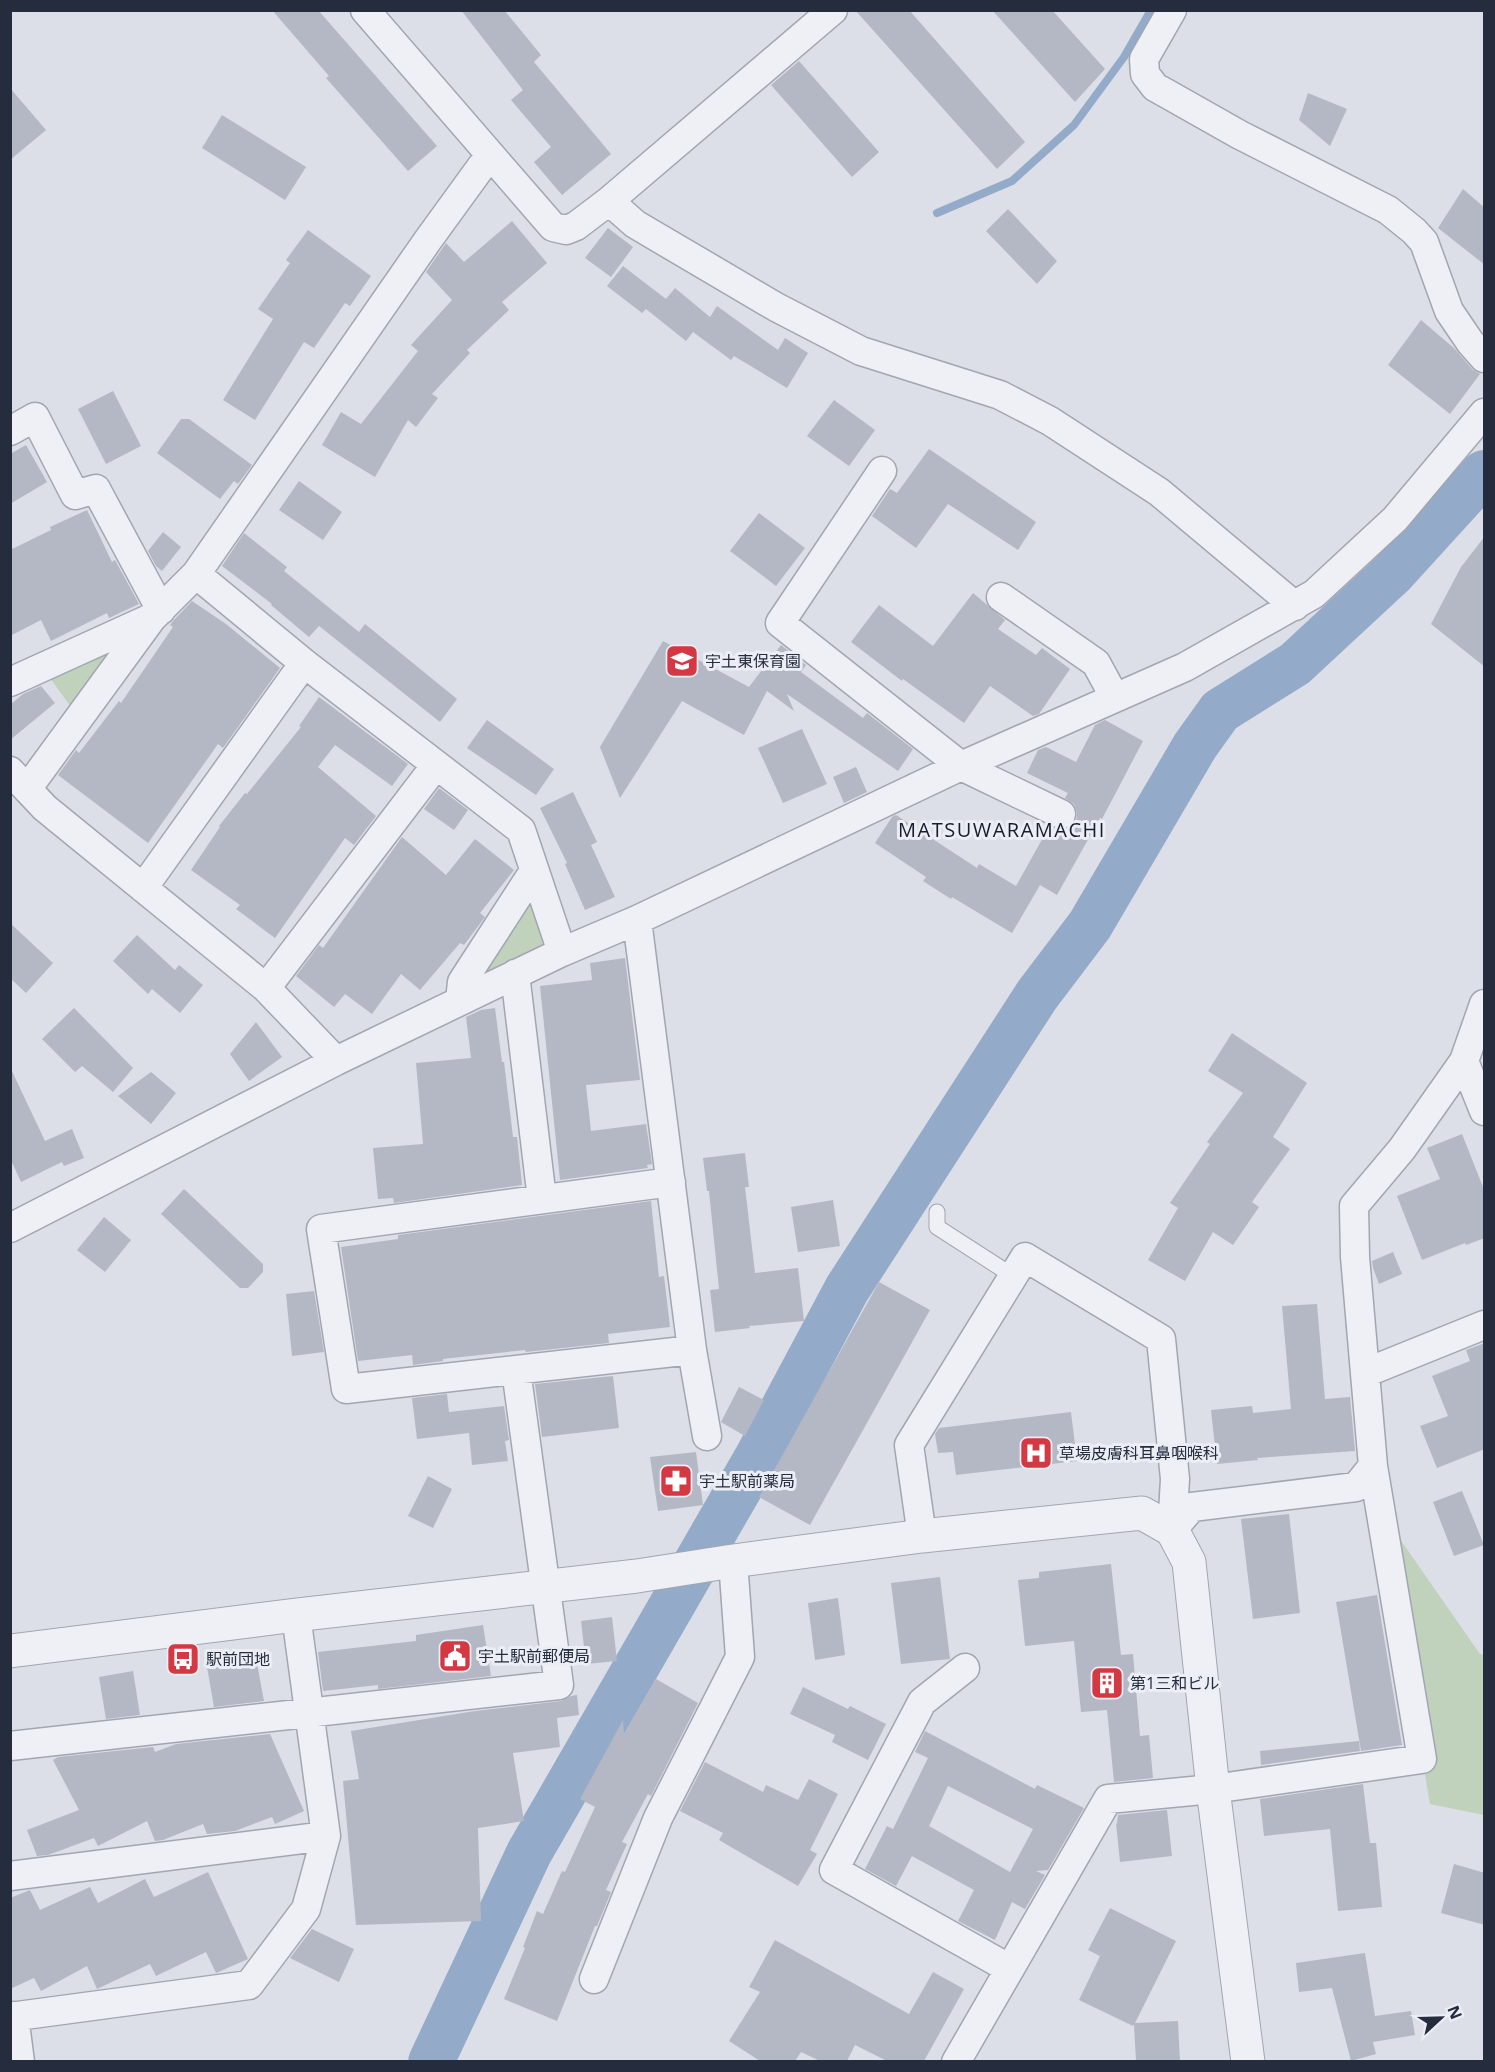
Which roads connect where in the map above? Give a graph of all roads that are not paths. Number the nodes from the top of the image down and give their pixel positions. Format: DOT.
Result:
graph roads {
  1 [pos="365,10"];
  2 [pos="833,10"];
  3 [pos="1172,10"];
  4 [pos="491,158"];
  5 [pos="609,201"];
  6 [pos="1485,358"];
  7 [pos="1485,413"];
  8 [pos="10,431"];
  9 [pos="882,471"];
  10 [pos="196,574"];
  11 [pos="1001,597"];
  12 [pos="1295,606"];
  13 [pos="157,613"];
  14 [pos="304,663"];
  15 [pos="10,682"];
  16 [pos="1115,698"];
  17 [pos="436,765"];
  18 [pos="961,766"];
  19 [pos="19,780"];
  20 [pos="1060,814"];
  21 [pos="534,871"];
  22 [pos="143,888"];
  23 [pos="637,920"];
  24 [pos="562,952"];
  25 [pos="515,974"];
  26 [pos="266,988"];
  27 [pos="460,1001"];
  28 [pos="1485,1004"];
  29 [pos="1464,1060"];
  30 [pos="336,1061"];
  31 [pos="1485,1111"];
  32 [pos="671,1182"];
  33 [pos="542,1198"];
  34 [pos="937,1212"];
  35 [pos="10,1228"];
  36 [pos="1013,1276"];
  37 [pos="1485,1325"];
  38 [pos="692,1350"];
  39 [pos="516,1370"];
  40 [pos="1365,1372"];
  41 [pos="707,1436"];
  42 [pos="1373,1466"];
  43 [pos="1172,1530"];
  44 [pos="922,1536"];
  45 [pos="733,1561"];
  46 [pos="545,1586"];
  47 [pos="296,1615"];
  48 [pos="10,1652"];
  49 [pos="965,1668"];
  50 [pos="309,1713"];
  51 [pos="10,1746"];
  52 [pos="1213,1789"];
  53 [pos="326,1836"];
  54 [pos="10,1876"];
  55 [pos="1010,1969"];
  56 [pos="594,1979"];
  57 [pos="12,2017"];
  58 [pos="20,2061"];
  59 [pos="956,2061"];
  60 [pos="1248,2061"];
  1 -- 4 [label="street"];
  2 -- 5 [label="street"];
  3 -- 6 [label="street"];
  4 -- 5 [label="street"];
  4 -- 10 [label="street"];
  5 -- 12 [label="street"];
  7 -- 12 [label="street"];
  8 -- 13 [label="street"];
  9 -- 18 [label="street"];
  10 -- 13 [label="street"];
  10 -- 14 [label="street"];
  11 -- 16 [label="street"];
  12 -- 16 [label="street"];
  13 -- 15 [label="street"];
  13 -- 19 [label="street"];
  14 -- 17 [label="street"];
  14 -- 22 [label="street"];
  16 -- 18 [label="street"];
  17 -- 21 [label="street"];
  17 -- 26 [label="street"];
  18 -- 20 [label="street"];
  18 -- 23 [label="street"];
  19 -- 22 [label="street"];
  21 -- 24 [label="street"];
  21 -- 27 [label="street"];
  22 -- 26 [label="street"];
  23 -- 24 [label="street"];
  23 -- 32 [label="street"];
  24 -- 25 [label="street"];
  25 -- 27 [label="street"];
  25 -- 33 [label="street"];
  26 -- 30 [label="street"];
  27 -- 30 [label="street"];
  28 -- 29 [label="street"];
  29 -- 31 [label="street"];
  29 -- 40 [label="street"];
  30 -- 35 [label="street"];
  32 -- 33 [label="street"];
  32 -- 38 [label="street"];
  33 -- 39 [label="street"];
  34 -- 36 [label="lane"];
  36 -- 43 [label="street"];
  36 -- 44 [label="street"];
  37 -- 40 [label="street"];
  38 -- 39 [label="street"];
  38 -- 41 [label="street"];
  39 -- 46 [label="street"];
  40 -- 42 [label="street"];
  42 -- 43 [label="street"];
  42 -- 52 [label="street"];
  43 -- 44 [label="street"];
  43 -- 52 [label="street"];
  44 -- 45 [label="street"];
  45 -- 46 [label="street"];
  45 -- 56 [label="street"];
  46 -- 47 [label="street"];
  46 -- 50 [label="street"];
  47 -- 48 [label="street"];
  47 -- 50 [label="street"];
  49 -- 55 [label="street"];
  50 -- 51 [label="street"];
  50 -- 53 [label="street"];
  52 -- 55 [label="street"];
  52 -- 60 [label="street"];
  53 -- 54 [label="street"];
  53 -- 57 [label="street"];
  55 -- 59 [label="street"];
  57 -- 58 [label="street"];
}
